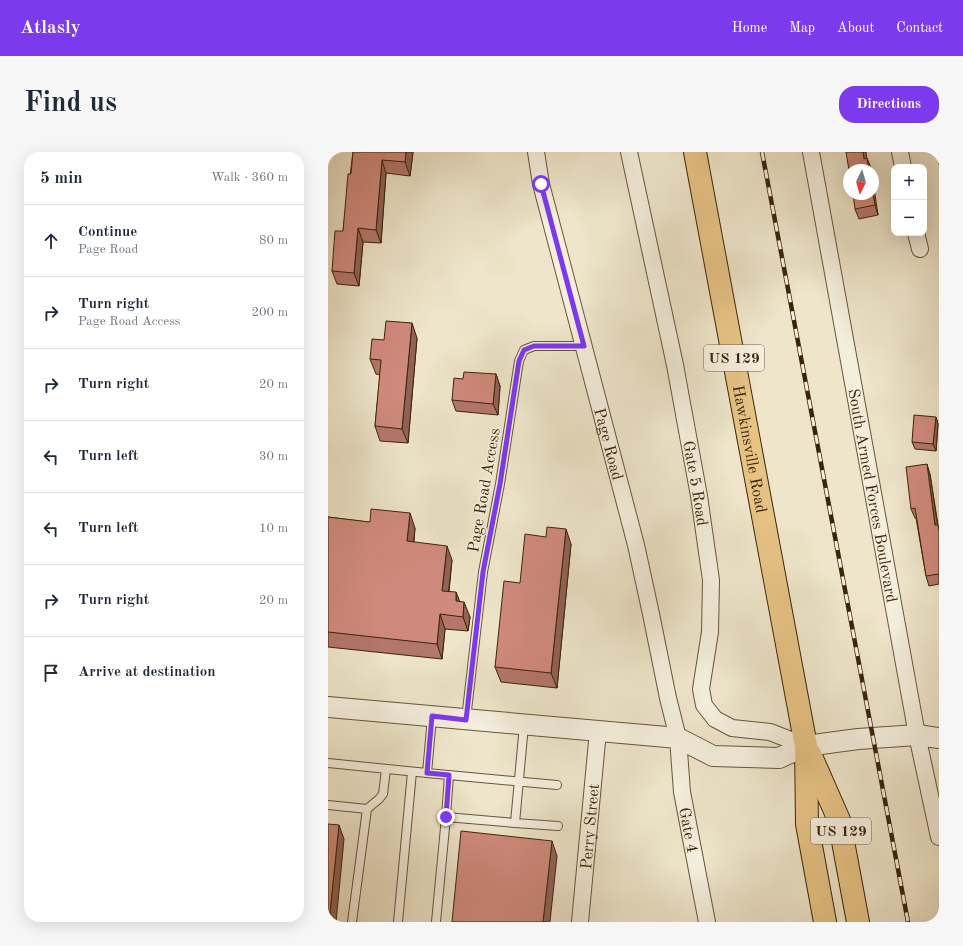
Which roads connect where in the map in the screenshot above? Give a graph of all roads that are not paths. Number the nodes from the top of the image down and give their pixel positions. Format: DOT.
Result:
graph roads {
  1 [pos="536,152"];
  2 [pos="629,152"];
  3 [pos="695,152"];
  4 [pos="811,152"];
  5 [pos="900,152"];
  6 [pos="902,164"];
  7 [pos="917,236"];
  8 [pos="920,248"];
  9 [pos="584,346"];
  10 [pos="328,707"];
  11 [pos="432,716"];
  12 [pos="466,720"];
  13 [pos="524,725"];
  14 [pos="598,731"];
  15 [pos="917,735"];
  16 [pos="678,738"];
  17 [pos="939,738"];
  18 [pos="806,746"];
  19 [pos="328,763"];
  20 [pos="386,769"];
  21 [pos="412,772"];
  22 [pos="427,773"];
  23 [pos="449,775"];
  24 [pos="519,782"];
  25 [pos="557,785"];
  26 [pos="328,805"];
  27 [pos="366,809"];
  28 [pos="446,817"];
  29 [pos="515,823"];
  30 [pos="558,826"];
  31 [pos="939,838"];
  32 [pos="352,922"];
  33 [pos="398,922"];
  34 [pos="436,922"];
  35 [pos="580,922"];
  36 [pos="706,922"];
  37 [pos="825,922"];
  38 [pos="858,922"];
  1 -- 9 [label="street, Page Road"];
  2 -- 18 [label="street, Gate 5 Road"];
  3 -- 18 [label="main road, Hawkinsville Road / US 129"];
  4 -- 15 [label="street, South Armed Forces Boulevard"];
  5 -- 6 [label="street"];
  7 -- 8 [label="street"];
  9 -- 12 [label="lane, Page Road Access"];
  9 -- 16 [label="street, Page Road"];
  10 -- 11 [label="street"];
  11 -- 12 [label="street"];
  11 -- 22 [label="lane"];
  12 -- 13 [label="street"];
  13 -- 14 [label="street"];
  13 -- 24 [label="lane"];
  14 -- 16 [label="street"];
  14 -- 35 [label="street, Perry Street"];
  15 -- 17 [label="street"];
  15 -- 18 [label="street"];
  15 -- 31 [label="street, South Armed Forces Boulevard"];
  16 -- 18 [label="street"];
  16 -- 36 [label="street, Gate 4"];
  18 -- 37 [label="main road, Hawkinsville Road / US 129"];
  18 -- 38 [label="main road, Hawkinsville Road / US 129"];
  19 -- 20 [label="lane"];
  20 -- 21 [label="lane"];
  20 -- 27 [label="lane"];
  21 -- 22 [label="lane"];
  21 -- 33 [label="lane"];
  22 -- 23 [label="lane"];
  23 -- 24 [label="lane"];
  23 -- 28 [label="lane"];
  24 -- 25 [label="lane"];
  24 -- 29 [label="lane"];
  26 -- 27 [label="lane"];
  27 -- 32 [label="lane"];
  28 -- 29 [label="lane"];
  28 -- 34 [label="lane"];
  29 -- 30 [label="lane"];
}
